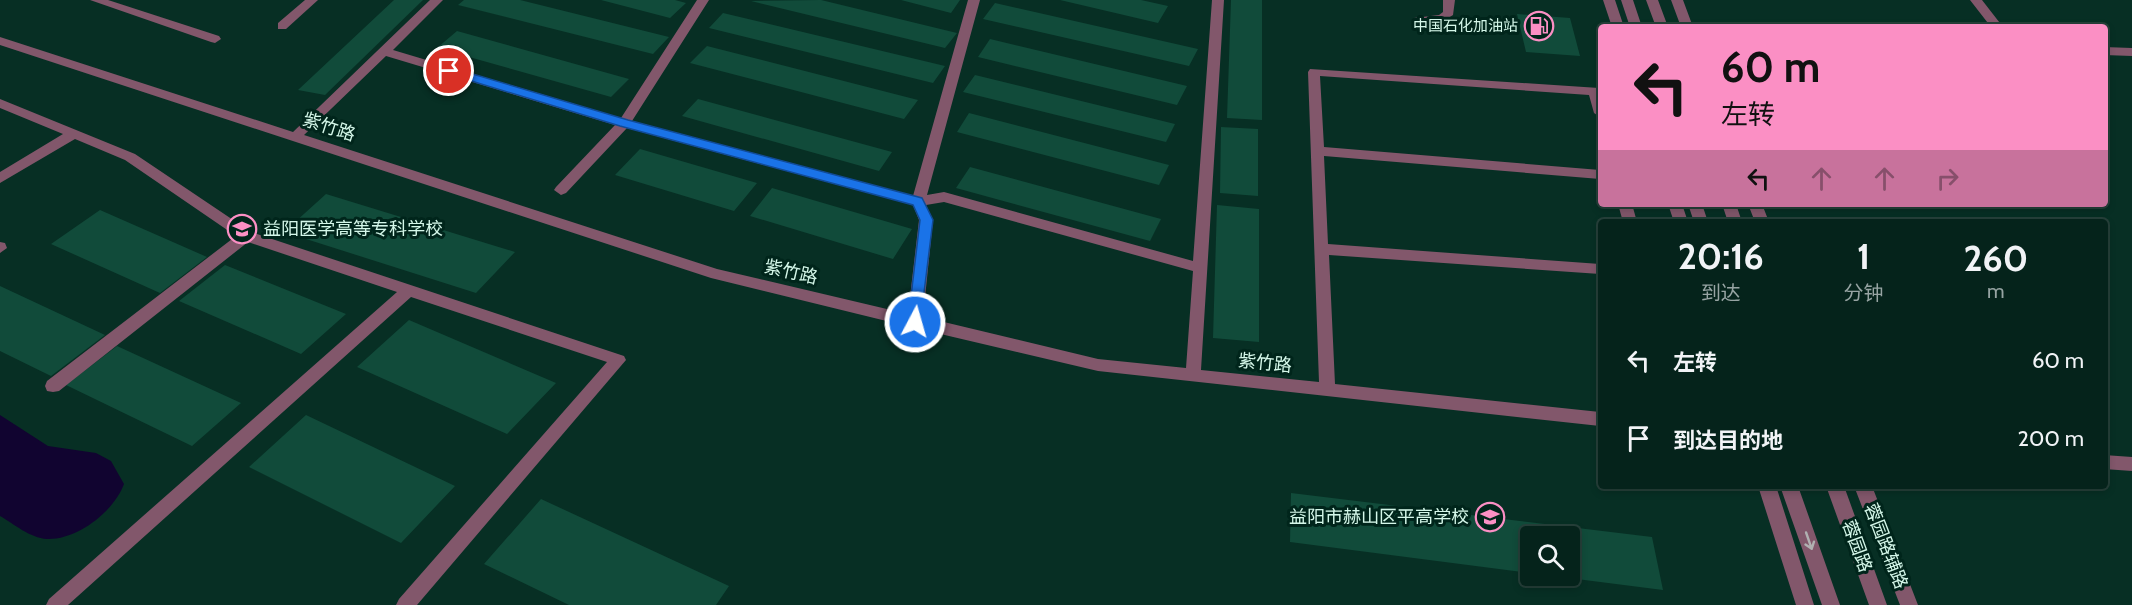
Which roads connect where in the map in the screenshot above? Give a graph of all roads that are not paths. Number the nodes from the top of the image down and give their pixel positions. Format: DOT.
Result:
graph roads {
  1 [pos="96,0"];
  2 [pos="312,0"];
  3 [pos="437,0"];
  4 [pos="703,0"];
  5 [pos="974,0"];
  6 [pos="1218,0"];
  7 [pos="1449,0"];
  8 [pos="1609,0"];
  9 [pos="1628,0"];
  10 [pos="1652,0"];
  11 [pos="1677,0"];
  12 [pos="1976,0"];
  13 [pos="1418,21"];
  14 [pos="1617,24"];
  15 [pos="1635,24"];
  16 [pos="1661,24"];
  17 [pos="1686,24"];
  18 [pos="1995,24"];
  19 [pos="282,26"];
  20 [pos="215,39"];
  21 [pos="0,41"];
  22 [pos="384,51"];
  23 [pos="2108,51"];
  24 [pos="2132,52"];
  25 [pos="1,104"];
  26 [pos="1598,106"];
  27 [pos="624,123"];
  28 [pos="75,133"];
  29 [pos="295,137"];
  30 [pos="1317,152"];
  31 [pos="1598,174"];
  32 [pos="0,178"];
  33 [pos="561,190"];
  34 [pos="918,202"];
  35 [pos="246,236"];
  36 [pos="1321,249"];
  37 [pos="1200,268"];
  38 [pos="1598,268"];
  39 [pos="409,290"];
  40 [pos="915,322"];
  41 [pos="1193,375"];
  42 [pos="53,386"];
  43 [pos="1327,390"];
  44 [pos="1598,419"];
  45 [pos="2108,462"];
  46 [pos="2132,464"];
  47 [pos="1768,489"];
  48 [pos="1790,489"];
  49 [pos="1836,489"];
  50 [pos="1864,489"];
  51 [pos="56,605"];
  52 [pos="405,605"];
  53 [pos="1805,605"];
  54 [pos="1831,605"];
  55 [pos="1878,605"];
  56 [pos="1909,605"];
  1 -- 20 [label="street"];
  2 -- 19 [label="street"];
  3 -- 22 [label="street"];
  4 -- 27 [label="street"];
  5 -- 34 [label="street"];
  6 -- 37 [label="street"];
  7 -- 13 [label="street"];
  8 -- 14 [label="street"];
  9 -- 15 [label="street"];
  10 -- 16 [label="street"];
  11 -- 17 [label="street"];
  12 -- 18 [label="street"];
  21 -- 29 [label="street, 紫竹路"];
  22 -- 27 [label="street"];
  22 -- 29 [label="street"];
  23 -- 24 [label="street"];
  25 -- 28 [label="street"];
  26 -- 30 [label="street"];
  27 -- 33 [label="street"];
  27 -- 34 [label="street"];
  28 -- 32 [label="street"];
  28 -- 35 [label="street"];
  29 -- 40 [label="street, 紫竹路"];
  30 -- 31 [label="street"];
  30 -- 36 [label="street"];
  34 -- 37 [label="street"];
  34 -- 40 [label="street"];
  35 -- 39 [label="street"];
  35 -- 42 [label="street"];
  36 -- 38 [label="street"];
  36 -- 43 [label="street"];
  37 -- 41 [label="street"];
  39 -- 51 [label="street"];
  39 -- 52 [label="street"];
  40 -- 41 [label="street, 紫竹路"];
  41 -- 43 [label="street, 紫竹路"];
  43 -- 44 [label="street, 紫竹路"];
  45 -- 46 [label="street"];
  47 -- 53 [label="street"];
  48 -- 54 [label="street, one-way"];
  49 -- 55 [label="street, 蓉园路"];
  50 -- 56 [label="street, 蓉园路辅路"];
}
